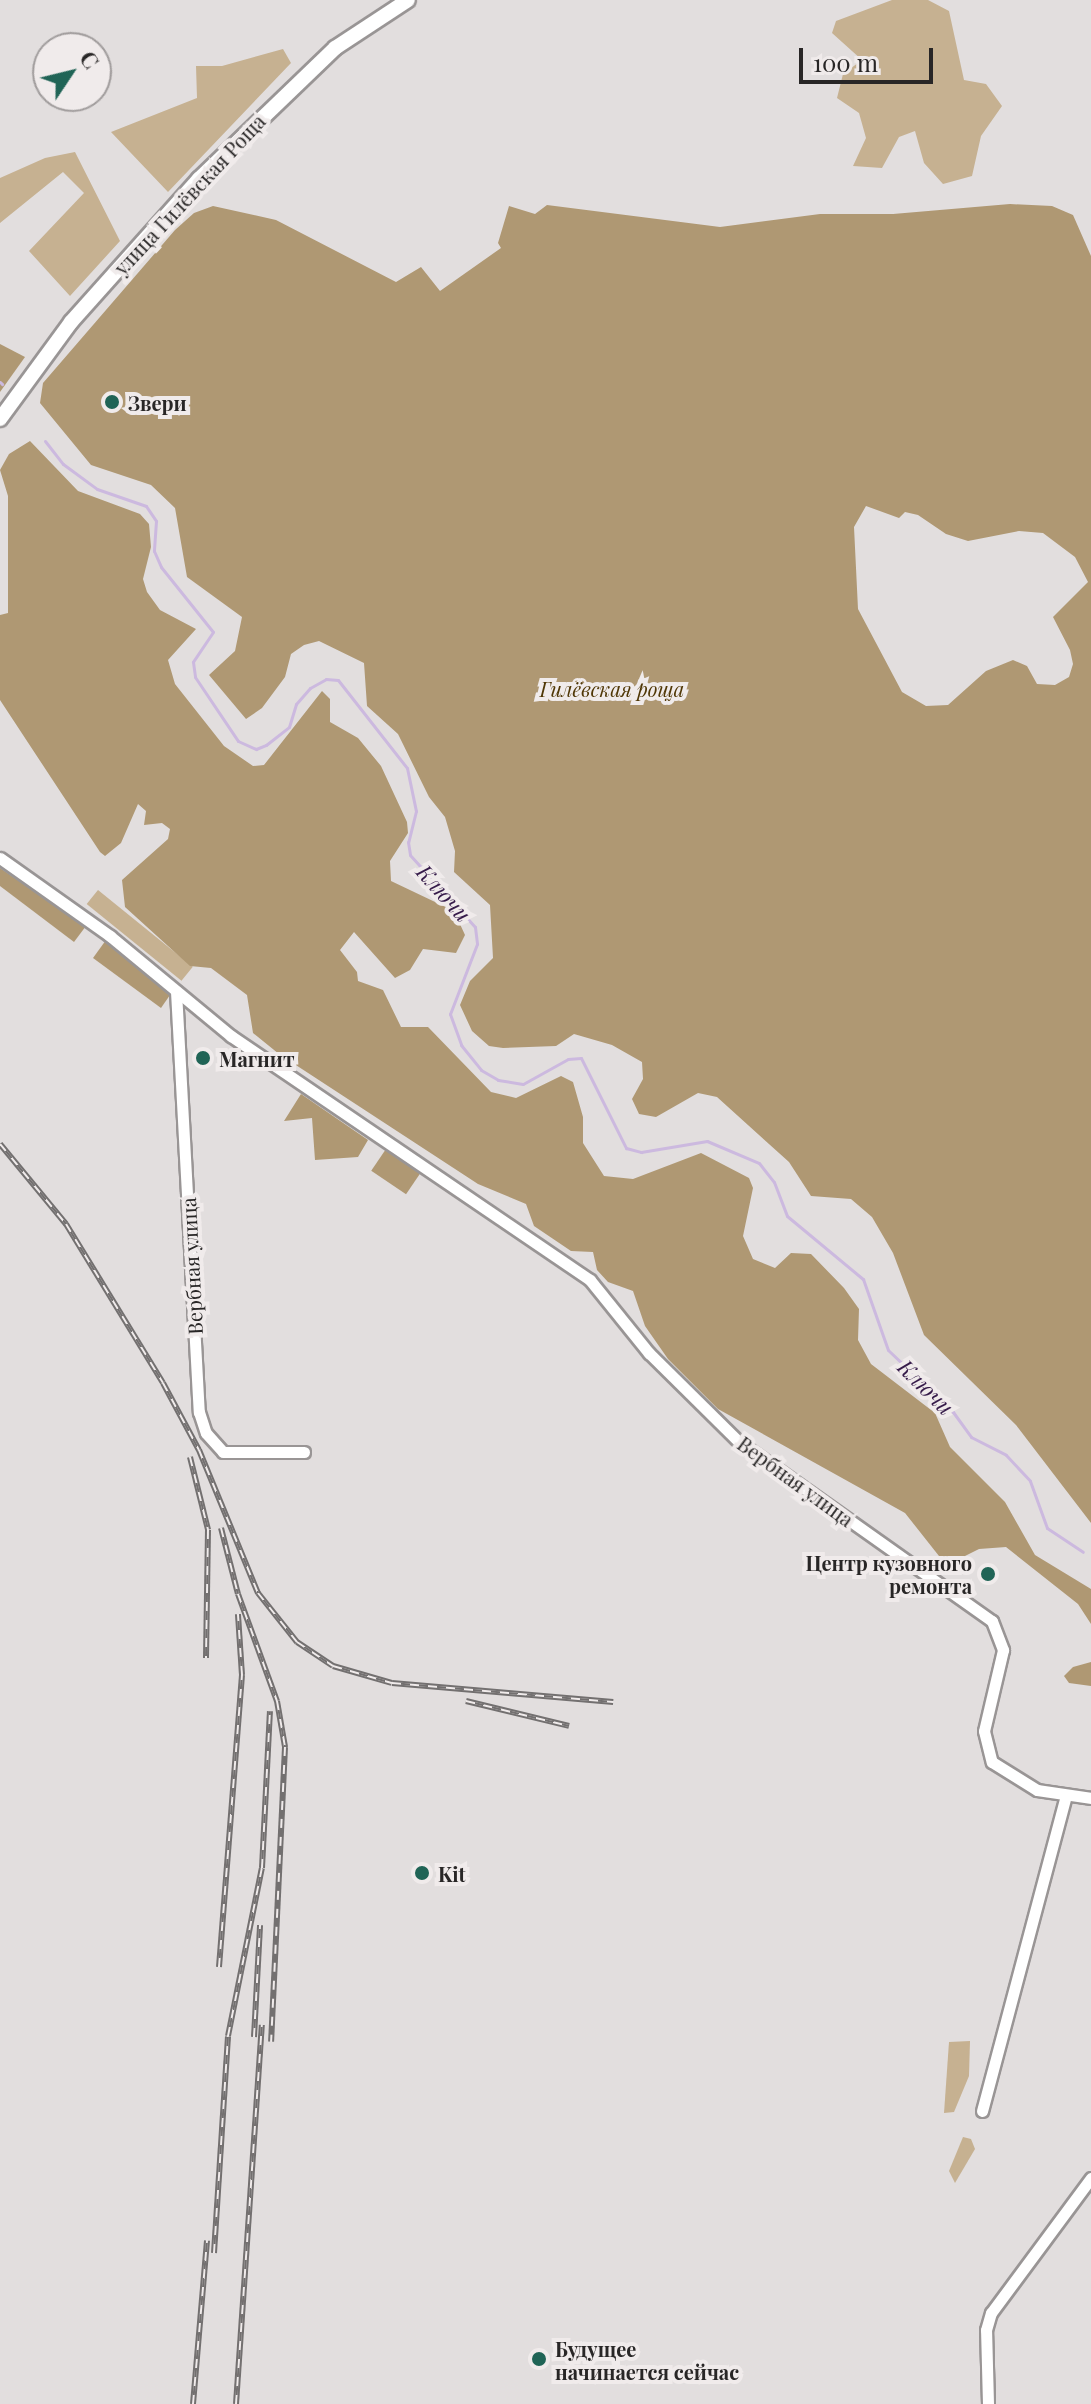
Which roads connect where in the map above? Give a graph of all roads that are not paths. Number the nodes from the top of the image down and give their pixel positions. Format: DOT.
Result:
graph roads {
  1 [pos="408,0"];
  2 [pos="0,419"];
  3 [pos="0,858"];
  4 [pos="176,991"];
  5 [pos="304,1452"];
  6 [pos="1065,1798"];
  7 [pos="1091,1798"];
  8 [pos="982,2111"];
  9 [pos="1091,2178"];
  10 [pos="988,2404"];
  1 -- 2 [label="street, улица Гилёвская Роща"];
  3 -- 4 [label="street, Вербная улица"];
  4 -- 5 [label="street, Вербная улица"];
  4 -- 6 [label="street, Вербная улица"];
  6 -- 7 [label="street"];
  6 -- 8 [label="street"];
  9 -- 10 [label="street"];
}
